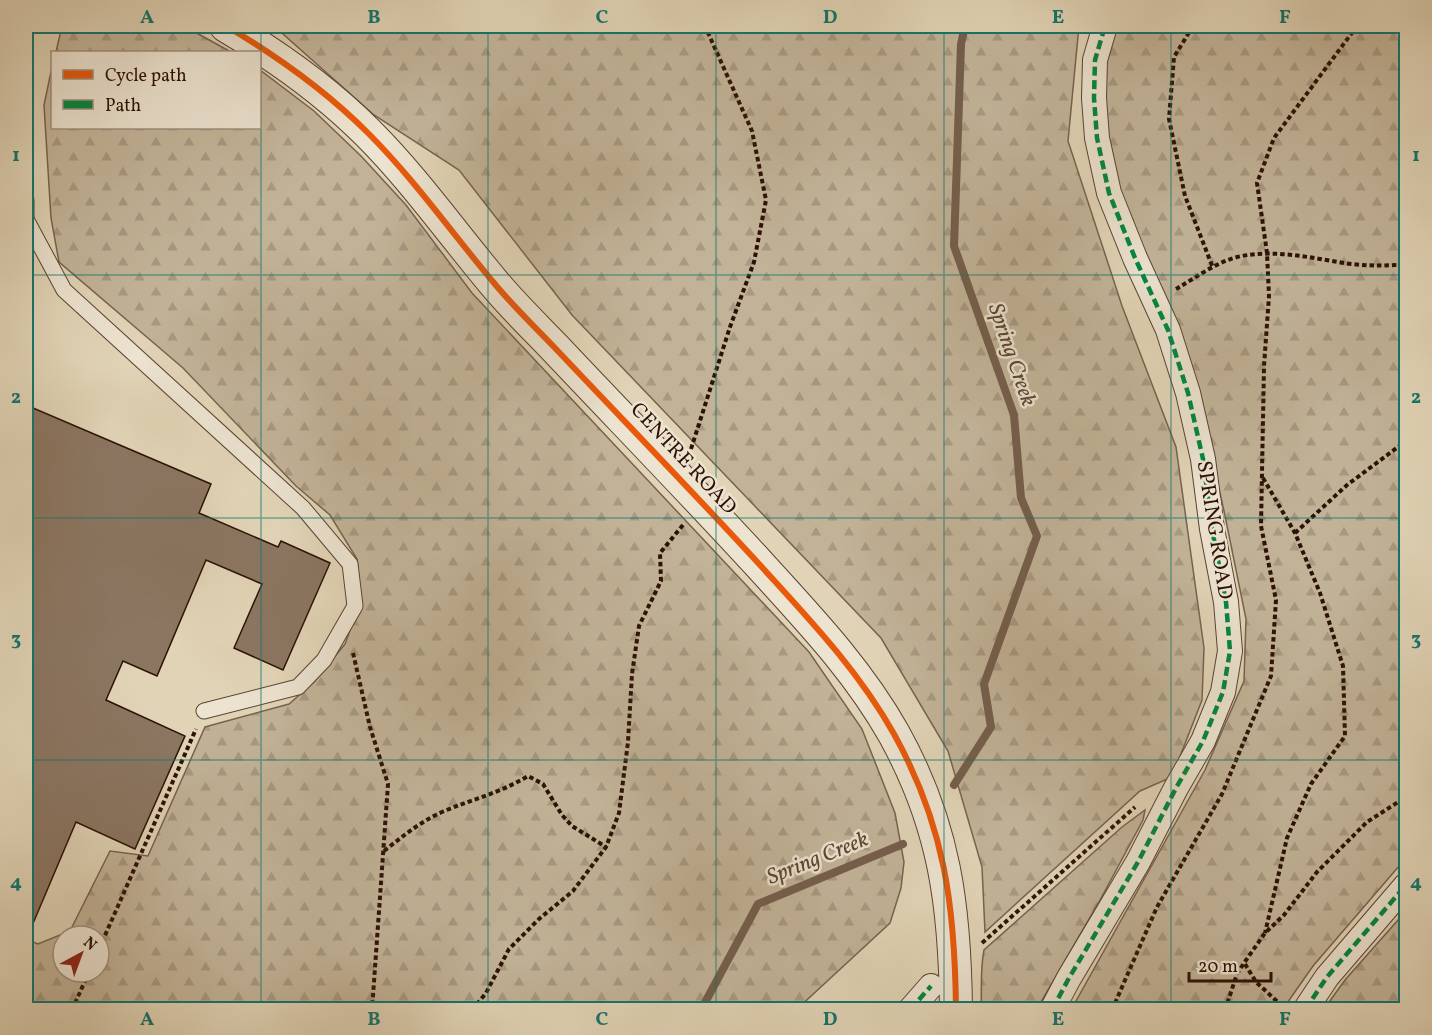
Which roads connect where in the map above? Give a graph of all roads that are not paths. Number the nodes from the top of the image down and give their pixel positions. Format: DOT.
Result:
graph roads {
  1 [pos="226,26"];
  2 [pos="1105,26"];
  3 [pos="26,200"];
  4 [pos="27,221"];
  5 [pos="26,238"];
  6 [pos="204,711"];
  7 [pos="1407,885"];
  8 [pos="931,986"];
  9 [pos="910,1010"];
  10 [pos="956,1010"];
  11 [pos="1052,1010"];
  12 [pos="1305,1010"];
  1 -- 10 [label="street, CENTRE ROAD"];
  2 -- 11 [label="street, SPRING ROAD"];
  3 -- 4 [label="lane"];
  4 -- 5 [label="lane"];
  4 -- 6 [label="lane"];
  7 -- 12 [label="street"];
  8 -- 9 [label="street"];
}
